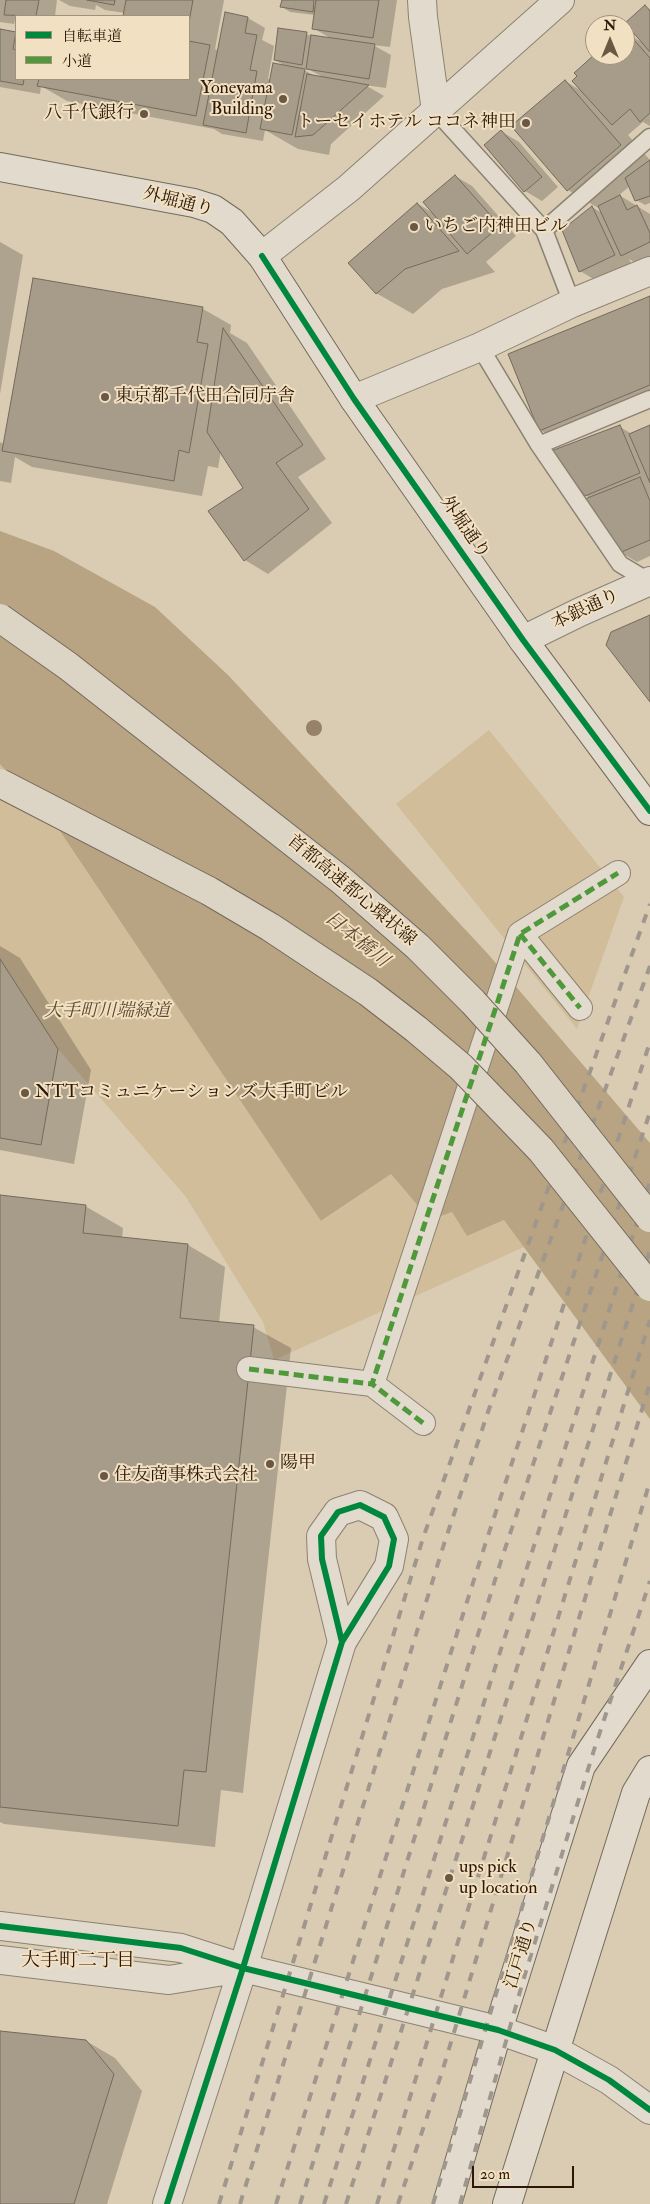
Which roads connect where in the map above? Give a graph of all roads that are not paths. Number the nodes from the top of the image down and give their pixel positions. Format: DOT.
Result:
graph roads {
  1 [pos="422,0"];
  2 [pos="560,0"];
  3 [pos="436,111"];
  4 [pos="650,137"];
  5 [pos="0,167"];
  6 [pos="544,230"];
  7 [pos="262,256"];
  8 [pos="650,270"];
  9 [pos="572,303"];
  10 [pos="480,347"];
  11 [pos="354,399"];
  12 [pos="650,399"];
  13 [pos="539,445"];
  14 [pos="649,581"];
  15 [pos="0,618"];
  16 [pos="523,640"];
  17 [pos="0,783"];
  18 [pos="650,812"];
  19 [pos="618,873"];
  20 [pos="520,934"];
  21 [pos="580,1008"];
  22 [pos="650,1218"];
  23 [pos="650,1287"];
  24 [pos="249,1369"];
  25 [pos="372,1384"];
  26 [pos="423,1423"];
  27 [pos="342,1642"];
  28 [pos="650,1664"];
  29 [pos="650,1770"];
  30 [pos="0,1926"];
  31 [pos="0,1960"];
  32 [pos="242,1968"];
  33 [pos="498,2030"];
  34 [pos="555,2050"];
  35 [pos="650,2110"];
  36 [pos="167,2204"];
  37 [pos="446,2204"];
  38 [pos="507,2204"];
  1 -- 3 [label="street"];
  2 -- 3 [label="street"];
  3 -- 6 [label="lane"];
  3 -- 7 [label="street"];
  4 -- 6 [label="lane"];
  5 -- 7 [label="street, 外堀通り"];
  6 -- 9 [label="lane"];
  7 -- 11 [label="street, 外堀通り"];
  8 -- 9 [label="street"];
  9 -- 10 [label="street"];
  10 -- 11 [label="street"];
  10 -- 13 [label="lane"];
  11 -- 16 [label="street, 外堀通り"];
  12 -- 13 [label="lane"];
  13 -- 14 [label="lane"];
  14 -- 16 [label="street, 本銀通り"];
  15 -- 22 [label="highway, 首都高速都心環状線, bridge"];
  16 -- 18 [label="street, 外堀通り"];
  17 -- 23 [label="highway, bridge"];
  19 -- 20 [label="street"];
  20 -- 21 [label="street"];
  20 -- 25 [label="street, bridge"];
  24 -- 25 [label="street"];
  25 -- 26 [label="street"];
  27 -- 32 [label="street"];
  28 -- 33 [label="street, 江戸通り"];
  29 -- 34 [label="street"];
  30 -- 32 [label="street"];
  31 -- 32 [label="street"];
  32 -- 33 [label="street"];
  32 -- 36 [label="street"];
  33 -- 34 [label="street"];
  33 -- 37 [label="street, 江戸通り"];
  34 -- 35 [label="street"];
  34 -- 38 [label="street"];
}
